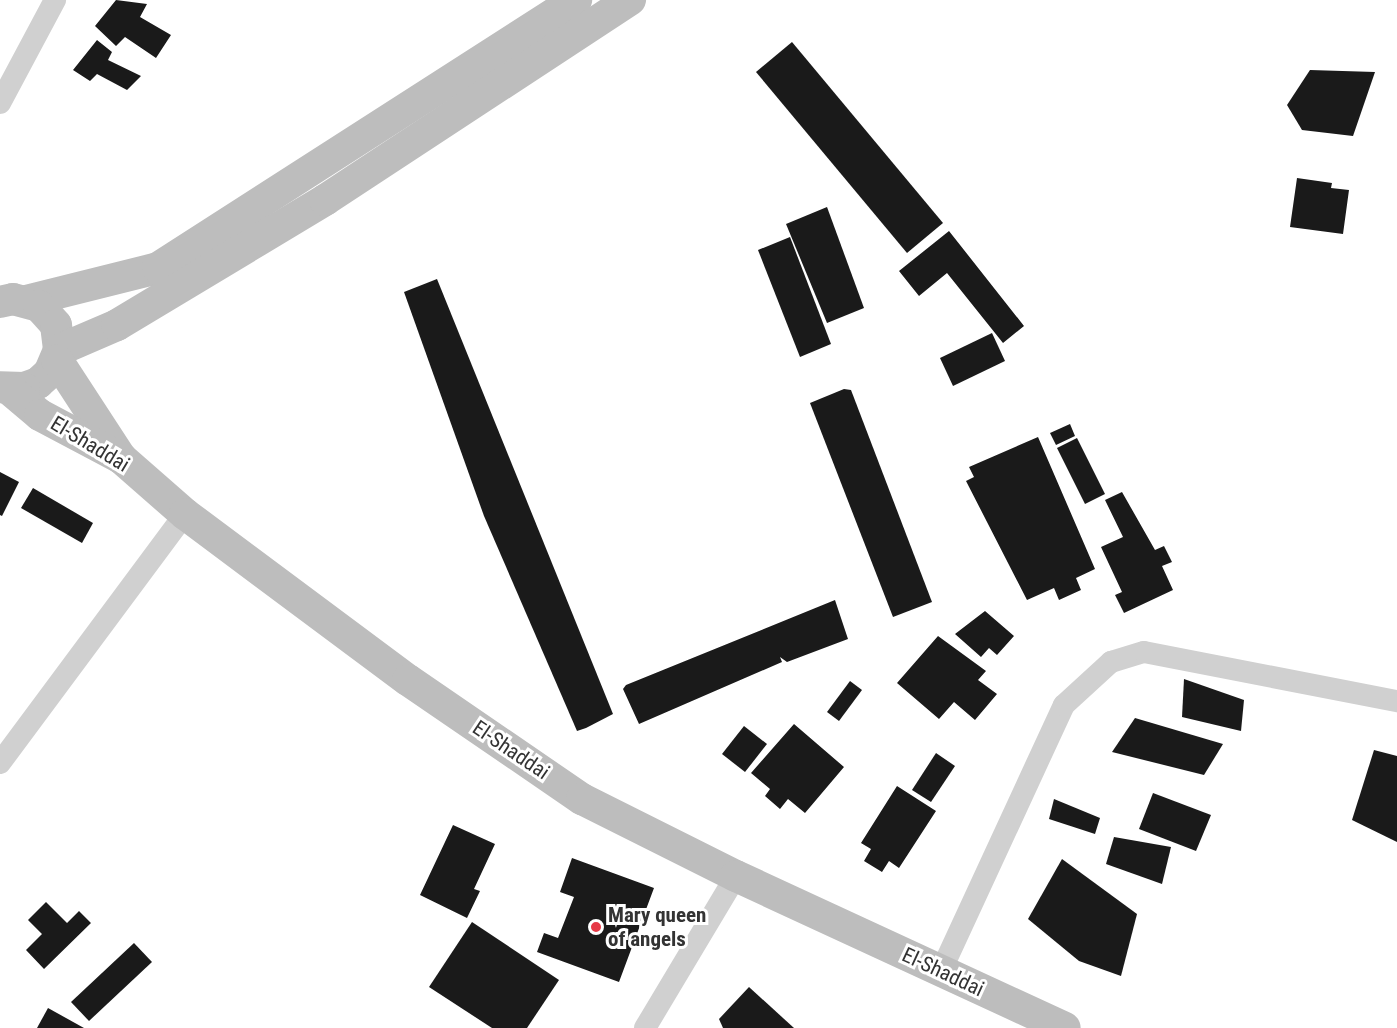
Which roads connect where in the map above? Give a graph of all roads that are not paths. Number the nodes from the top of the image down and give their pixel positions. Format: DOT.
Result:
graph roads {
  1 [pos="55,0"];
  2 [pos="576,0"];
  3 [pos="630,0"];
  4 [pos="522,54"];
  5 [pos="0,103"];
  6 [pos="13,301"];
  7 [pos="58,355"];
  8 [pos="4,388"];
  9 [pos="121,458"];
  10 [pos="185,514"];
  11 [pos="1397,702"];
  12 [pos="0,764"];
  13 [pos="736,876"];
  14 [pos="941,971"];
  15 [pos="645,1028"];
  16 [pos="1065,1028"];
  1 -- 5 [label="street"];
  2 -- 4 [label="street"];
  3 -- 4 [label="street"];
  4 -- 6 [label="street"];
  4 -- 7 [label="street"];
  6 -- 7 [label="street"];
  7 -- 8 [label="street"];
  7 -- 9 [label="street"];
  8 -- 9 [label="street, El-Shaddai"];
  9 -- 10 [label="street, El-Shaddai"];
  10 -- 12 [label="street"];
  10 -- 13 [label="street, El-Shaddai"];
  11 -- 14 [label="street"];
  13 -- 14 [label="street, El-Shaddai"];
  13 -- 15 [label="street"];
  14 -- 16 [label="street, El-Shaddai"];
}
